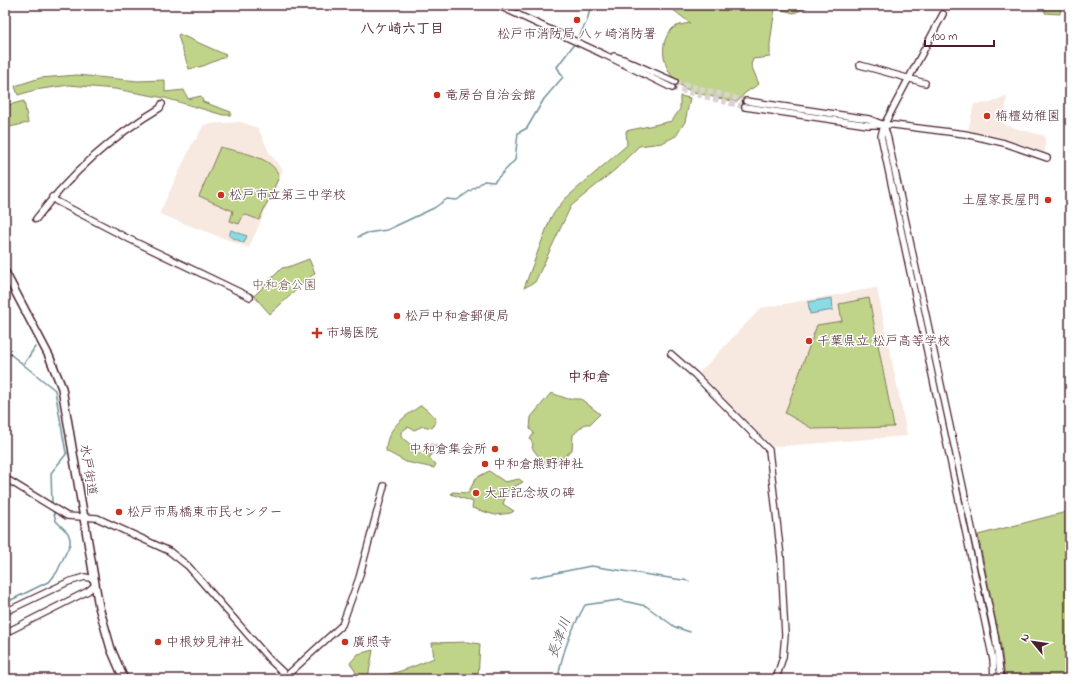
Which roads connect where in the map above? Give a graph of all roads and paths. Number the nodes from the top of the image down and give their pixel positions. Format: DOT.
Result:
graph roads {
  1 [pos="497,5"];
  2 [pos="942,14"];
  3 [pos="605,54"];
  4 [pos="860,65"];
  5 [pos="908,79"];
  6 [pos="675,82"];
  7 [pos="925,83"];
  8 [pos="672,88"];
  9 [pos="162,104"];
  10 [pos="745,104"];
  11 [pos="884,125"];
  12 [pos="1047,158"];
  13 [pos="52,197"];
  14 [pos="36,219"];
  15 [pos="906,220"];
  16 [pos="899,222"];
  17 [pos="5,272"];
  18 [pos="250,297"];
  19 [pos="671,354"];
  20 [pos="5,478"];
  21 [pos="384,486"];
  22 [pos="84,518"];
  23 [pos="94,582"];
  24 [pos="5,612"];
  25 [pos="5,633"];
  26 [pos="995,635"];
  27 [pos="988,637"];
  28 [pos="286,678"];
  29 [pos="124,679"];
  30 [pos="776,679"];
  31 [pos="994,679"];
  32 [pos="1001,679"];
  1 -- 3 [label="street"];
  2 -- 5 [label="street"];
  3 -- 6 [label="street"];
  3 -- 8 [label="street"];
  4 -- 5 [label="street"];
  5 -- 7 [label="street"];
  5 -- 11 [label="street"];
  9 -- 13 [label="street"];
  10 -- 11 [label="street"];
  11 -- 12 [label="street"];
  11 -- 15 [label="street"];
  11 -- 16 [label="street"];
  13 -- 14 [label="street"];
  13 -- 18 [label="street"];
  15 -- 16 [label="street"];
  15 -- 26 [label="street"];
  16 -- 27 [label="street"];
  17 -- 22 [label="highway, 水戸街道"];
  19 -- 30 [label="street"];
  20 -- 22 [label="street"];
  21 -- 28 [label="street"];
  22 -- 23 [label="highway, 水戸街道"];
  22 -- 28 [label="street"];
  23 -- 24 [label="street"];
  23 -- 25 [label="street"];
  23 -- 29 [label="highway, 水戸街道"];
  26 -- 27 [label="street"];
  26 -- 32 [label="street"];
  27 -- 31 [label="street"];
}
